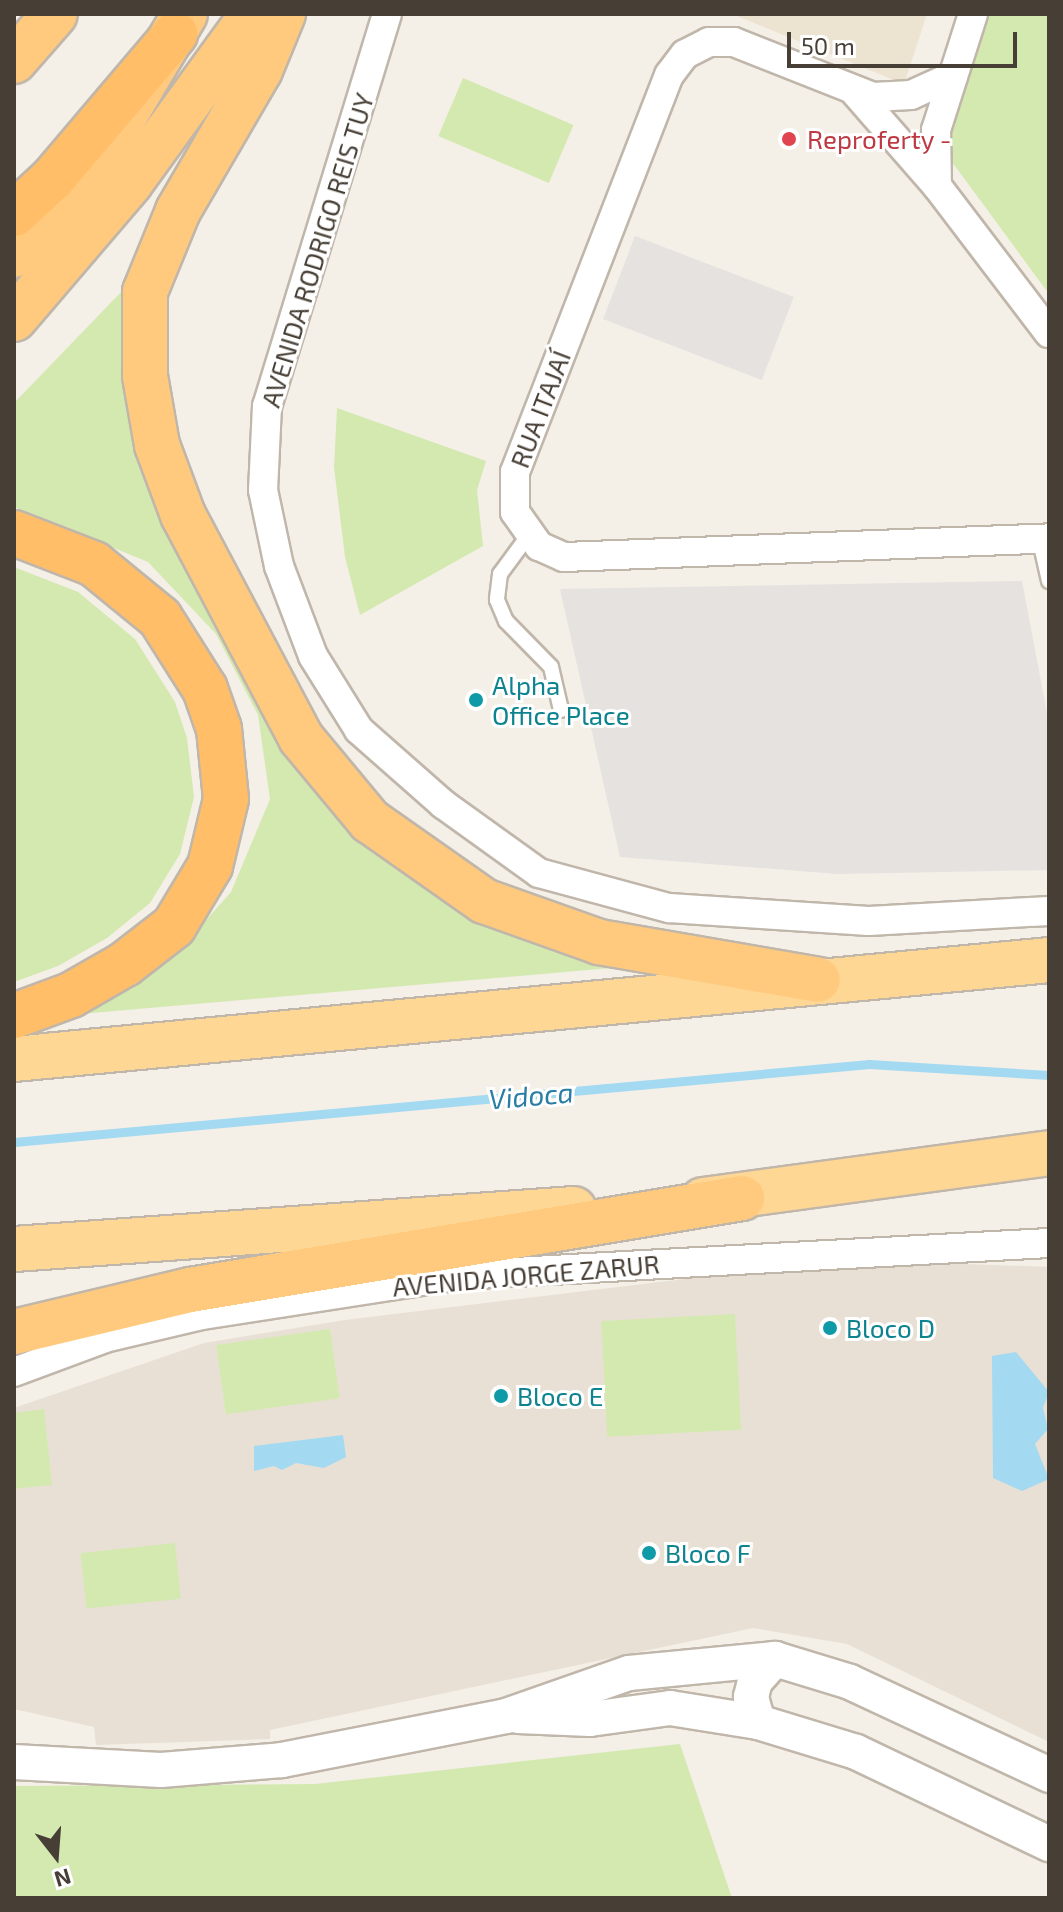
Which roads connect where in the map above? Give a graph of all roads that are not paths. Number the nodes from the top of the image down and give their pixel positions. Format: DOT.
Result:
graph roads {
  1 [pos="55,14"];
  2 [pos="253,14"];
  3 [pos="283,14"];
  4 [pos="387,14"];
  5 [pos="973,14"];
  6 [pos="180,24"];
  7 [pos="14,61"];
  8 [pos="953,76"];
  9 [pos="855,92"];
  10 [pos="937,186"];
  11 [pos="14,214"];
  12 [pos="14,255"];
  13 [pos="14,319"];
  14 [pos="1049,333"];
  15 [pos="14,533"];
  16 [pos="528,536"];
  17 [pos="1044,540"];
  18 [pos="1049,581"];
  19 [pos="561,710"];
  20 [pos="1049,911"];
  21 [pos="1049,960"];
  22 [pos="818,980"];
  23 [pos="14,1016"];
  24 [pos="14,1059"];
  25 [pos="1049,1153"];
  26 [pos="742,1198"];
  27 [pos="1049,1243"];
  28 [pos="14,1249"];
  29 [pos="14,1332"];
  30 [pos="14,1372"];
  31 [pos="775,1659"];
  32 [pos="506,1716"];
  33 [pos="758,1722"];
  34 [pos="14,1762"];
  35 [pos="1049,1775"];
  36 [pos="1049,1844"];
  1 -- 7 [label="highway"];
  2 -- 13 [label="highway"];
  3 -- 22 [label="highway"];
  4 -- 20 [label="street, AVENIDA RODRIGO REIS TUY"];
  5 -- 8 [label="street"];
  6 -- 11 [label="highway"];
  6 -- 12 [label="highway"];
  8 -- 9 [label="street"];
  8 -- 10 [label="street"];
  9 -- 10 [label="street"];
  9 -- 16 [label="street, RUA ITAJAÍ"];
  10 -- 14 [label="street"];
  15 -- 23 [label="highway"];
  16 -- 17 [label="street"];
  16 -- 19 [label="lane"];
  17 -- 18 [label="lane"];
  21 -- 22 [label="main road"];
  22 -- 24 [label="main road"];
  25 -- 26 [label="main road"];
  26 -- 28 [label="main road"];
  26 -- 29 [label="highway"];
  27 -- 30 [label="street, AVENIDA JORGE ZARUR"];
  31 -- 32 [label="street"];
  31 -- 33 [label="street"];
  31 -- 35 [label="street"];
  32 -- 33 [label="street"];
  32 -- 34 [label="street"];
  33 -- 36 [label="street"];
}
